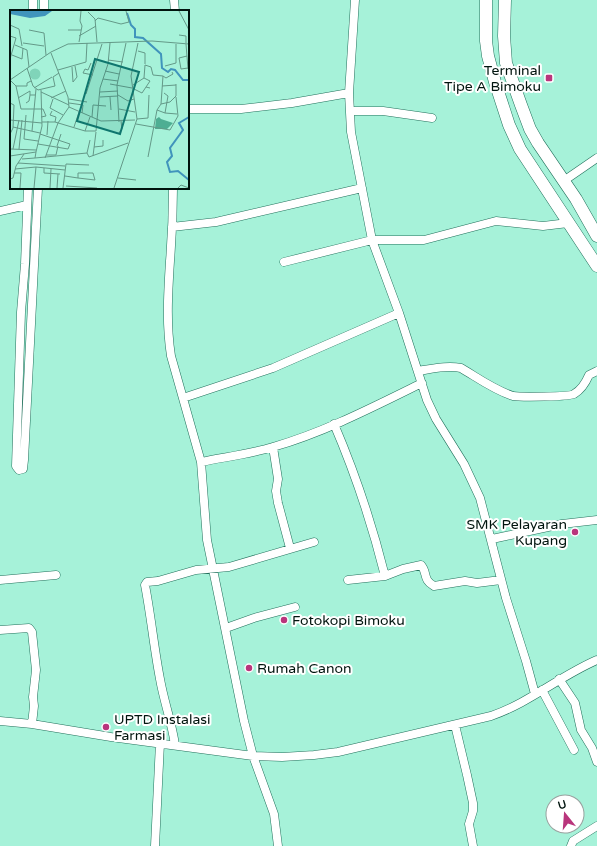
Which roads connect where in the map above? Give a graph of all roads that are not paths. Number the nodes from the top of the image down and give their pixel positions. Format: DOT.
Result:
graph roads {
  1 [pos="34,0"];
  2 [pos="174,0"];
  3 [pos="355,0"];
  4 [pos="486,0"];
  5 [pos="505,0"];
  6 [pos="33,10"];
  7 [pos="175,10"];
  8 [pos="349,93"];
  9 [pos="521,105"];
  10 [pos="189,109"];
  11 [pos="504,110"];
  12 [pos="350,111"];
  13 [pos="432,118"];
  14 [pos="597,158"];
  15 [pos="564,180"];
  16 [pos="362,188"];
  17 [pos="28,189"];
  18 [pos="38,189"];
  19 [pos="173,189"];
  20 [pos="28,205"];
  21 [pos="0,211"];
  22 [pos="589,220"];
  23 [pos="570,226"];
  24 [pos="172,227"];
  25 [pos="596,235"];
  26 [pos="372,240"];
  27 [pos="284,262"];
  28 [pos="597,266"];
  29 [pos="399,313"];
  30 [pos="418,371"];
  31 [pos="597,371"];
  32 [pos="422,383"];
  33 [pos="183,398"];
  34 [pos="334,424"];
  35 [pos="273,447"];
  36 [pos="201,462"];
  37 [pos="597,520"];
  38 [pos="492,540"];
  39 [pos="314,542"];
  40 [pos="290,548"];
  41 [pos="214,569"];
  42 [pos="56,575"];
  43 [pos="385,576"];
  44 [pos="0,580"];
  45 [pos="348,580"];
  46 [pos="501,580"];
  47 [pos="295,607"];
  48 [pos="226,628"];
  49 [pos="0,630"];
  50 [pos="597,660"];
  51 [pos="560,679"];
  52 [pos="538,692"];
  53 [pos="0,721"];
  54 [pos="32,724"];
  55 [pos="455,725"];
  56 [pos="160,743"];
  57 [pos="175,745"];
  58 [pos="574,750"];
  59 [pos="253,756"];
  60 [pos="597,762"];
  61 [pos="597,826"];
  62 [pos="155,846"];
  63 [pos="278,846"];
  64 [pos="473,846"];
  65 [pos="571,846"];
  1 -- 6 [label="street"];
  2 -- 7 [label="street"];
  3 -- 8 [label="street"];
  4 -- 11 [label="highway"];
  5 -- 9 [label="highway"];
  8 -- 10 [label="street"];
  8 -- 12 [label="street"];
  9 -- 11 [label="highway"];
  9 -- 15 [label="highway"];
  11 -- 23 [label="highway"];
  12 -- 13 [label="street"];
  12 -- 16 [label="street"];
  14 -- 15 [label="street"];
  15 -- 22 [label="highway"];
  16 -- 24 [label="street"];
  16 -- 26 [label="street"];
  17 -- 20 [label="street"];
  18 -- 20 [label="street"];
  19 -- 24 [label="street"];
  20 -- 21 [label="street"];
  22 -- 23 [label="highway"];
  22 -- 25 [label="highway"];
  23 -- 26 [label="street"];
  23 -- 28 [label="highway"];
  24 -- 33 [label="street"];
  26 -- 27 [label="street"];
  26 -- 29 [label="street"];
  29 -- 30 [label="street"];
  29 -- 33 [label="street"];
  30 -- 31 [label="street"];
  30 -- 32 [label="street"];
  32 -- 34 [label="street"];
  32 -- 38 [label="street"];
  33 -- 36 [label="street"];
  34 -- 35 [label="street"];
  34 -- 43 [label="street"];
  35 -- 36 [label="street"];
  35 -- 40 [label="street"];
  36 -- 41 [label="street"];
  37 -- 38 [label="street"];
  38 -- 46 [label="street"];
  39 -- 40 [label="street"];
  40 -- 41 [label="street"];
  41 -- 48 [label="street"];
  41 -- 57 [label="street"];
  42 -- 44 [label="street"];
  43 -- 45 [label="street"];
  43 -- 46 [label="street"];
  46 -- 52 [label="street"];
  47 -- 48 [label="street"];
  48 -- 59 [label="street"];
  49 -- 54 [label="street"];
  50 -- 51 [label="street"];
  51 -- 52 [label="street"];
  51 -- 60 [label="street"];
  52 -- 55 [label="street"];
  52 -- 58 [label="street"];
  53 -- 54 [label="street"];
  54 -- 56 [label="street"];
  55 -- 59 [label="street"];
  55 -- 64 [label="street"];
  56 -- 57 [label="street"];
  56 -- 62 [label="street"];
  57 -- 59 [label="street"];
  59 -- 63 [label="street"];
  61 -- 65 [label="street"];
}
